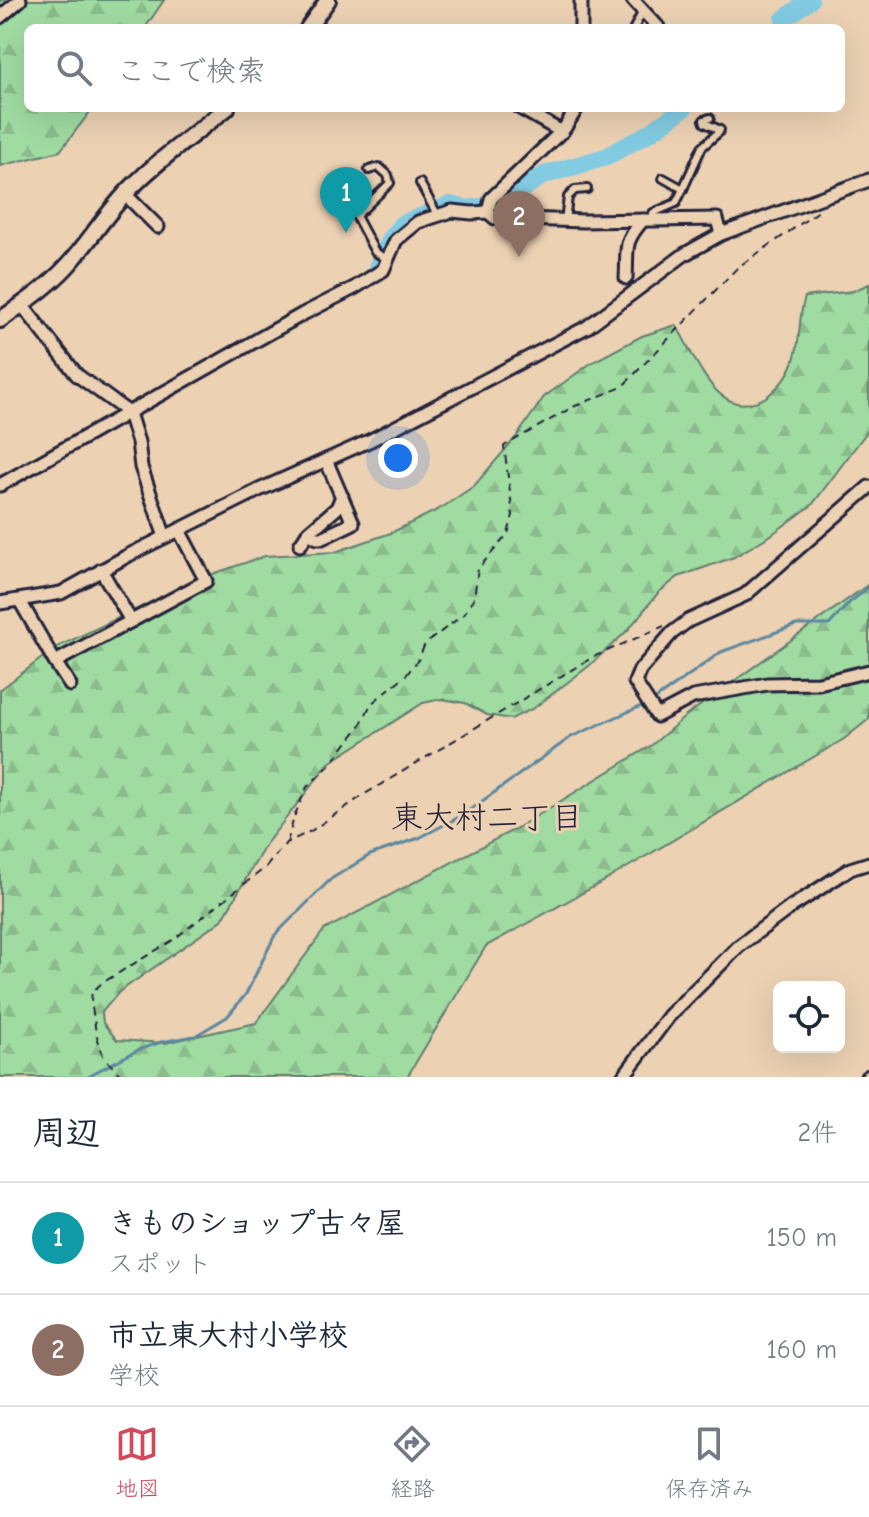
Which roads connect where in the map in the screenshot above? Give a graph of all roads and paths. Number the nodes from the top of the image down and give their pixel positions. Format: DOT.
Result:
graph roads {
  1 [pos="20,0"];
  2 [pos="328,0"];
  3 [pos="581,0"];
  4 [pos="633,0"];
  5 [pos="643,11"];
  6 [pos="0,17"];
  7 [pos="581,23"];
  8 [pos="311,24"];
  9 [pos="636,24"];
  10 [pos="654,24"];
  11 [pos="222,112"];
  12 [pos="527,112"];
  13 [pos="574,112"];
  14 [pos="710,118"];
  15 [pos="562,132"];
  16 [pos="369,170"];
  17 [pos="663,178"];
  18 [pos="869,180"];
  19 [pos="420,183"];
  20 [pos="587,189"];
  21 [pos="683,189"];
  22 [pos="125,194"];
  23 [pos="830,203"];
  24 [pos="437,212"];
  25 [pos="488,212"];
  26 [pos="648,220"];
  27 [pos="565,221"];
  28 [pos="158,227"];
  29 [pos="721,234"];
  30 [pos="387,259"];
  31 [pos="626,278"];
  32 [pos="22,305"];
  33 [pos="0,320"];
  34 [pos="129,413"];
  35 [pos="326,460"];
  36 [pos="0,485"];
  37 [pos="869,487"];
  38 [pos="342,496"];
  39 [pos="179,530"];
  40 [pos="308,533"];
  41 [pos="165,537"];
  42 [pos="300,545"];
  43 [pos="101,570"];
  44 [pos="20,601"];
  45 [pos="0,603"];
  46 [pos="131,621"];
  47 [pos="688,621"];
  48 [pos="55,662"];
  49 [pos="869,671"];
  50 [pos="70,685"];
  51 [pos="287,843"];
  52 [pos="869,863"];
  53 [pos="122,1077"];
  54 [pos="623,1077"];
  1 -- 6 [label="street"];
  2 -- 8 [label="street"];
  3 -- 7 [label="street"];
  4 -- 5 [label="street"];
  5 -- 9 [label="lane"];
  5 -- 10 [label="street"];
  11 -- 22 [label="street"];
  12 -- 15 [label="street"];
  13 -- 15 [label="street"];
  14 -- 21 [label="lane"];
  15 -- 25 [label="street"];
  16 -- 30 [label="lane"];
  17 -- 21 [label="lane"];
  18 -- 29 [label="street"];
  19 -- 24 [label="lane"];
  20 -- 27 [label="lane"];
  21 -- 26 [label="lane"];
  22 -- 28 [label="street"];
  22 -- 32 [label="street"];
  23 -- 51 [label="path"];
  24 -- 25 [label="street"];
  24 -- 30 [label="street"];
  25 -- 27 [label="street"];
  26 -- 27 [label="street"];
  26 -- 29 [label="street"];
  26 -- 31 [label="street"];
  29 -- 35 [label="street"];
  30 -- 34 [label="street"];
  32 -- 33 [label="street"];
  32 -- 34 [label="street"];
  34 -- 36 [label="street"];
  34 -- 41 [label="street"];
  35 -- 38 [label="street"];
  35 -- 39 [label="street"];
  37 -- 47 [label="street"];
  38 -- 40 [label="street"];
  38 -- 40 [label="street"];
  39 -- 41 [label="street"];
  39 -- 46 [label="street"];
  40 -- 42 [label="street"];
  41 -- 43 [label="street"];
  43 -- 44 [label="street"];
  43 -- 46 [label="street"];
  44 -- 45 [label="street"];
  44 -- 48 [label="street"];
  46 -- 48 [label="street"];
  47 -- 49 [label="street"];
  47 -- 51 [label="path"];
  48 -- 50 [label="street"];
  51 -- 53 [label="path"];
  52 -- 54 [label="street"];
}
